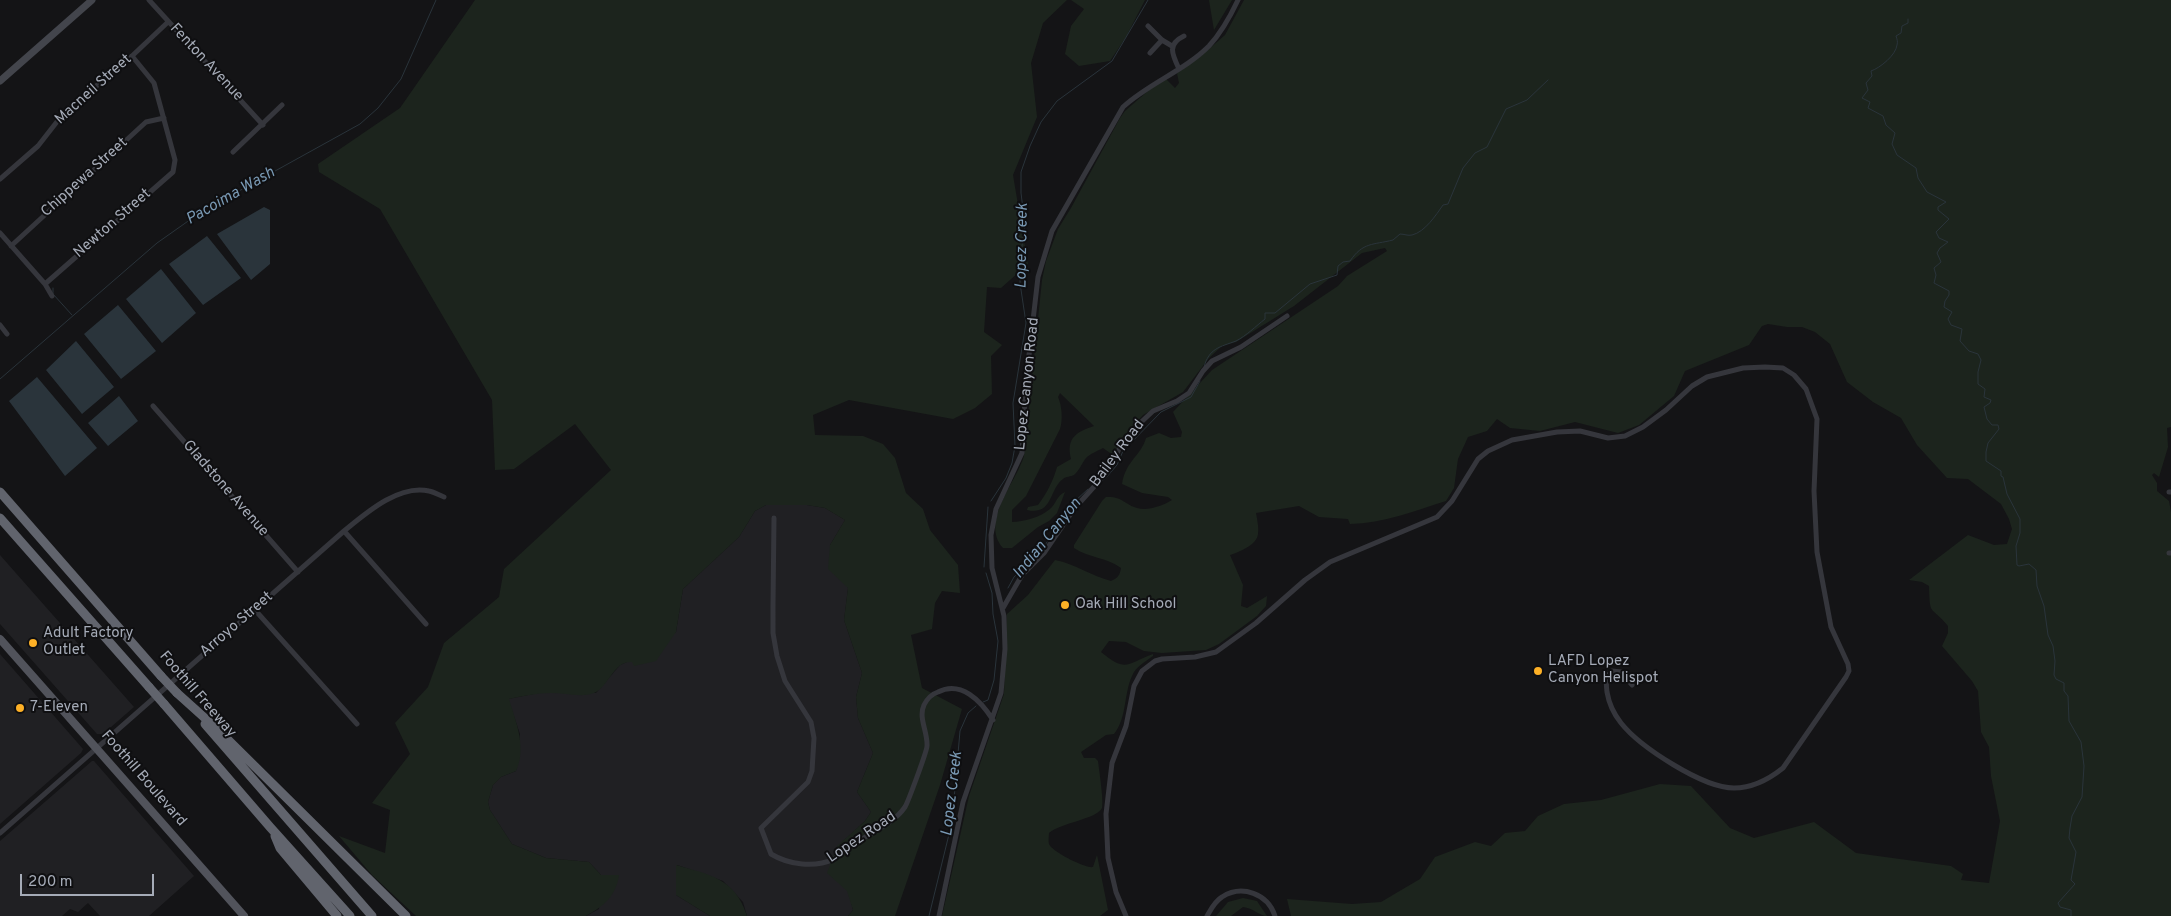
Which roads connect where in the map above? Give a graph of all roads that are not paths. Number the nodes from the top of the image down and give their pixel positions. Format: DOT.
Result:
graph roads {
  1 [pos="92,0"];
  2 [pos="149,0"];
  3 [pos="1238,0"];
  4 [pos="168,22"];
  5 [pos="1148,26"];
  6 [pos="1184,36"];
  7 [pos="1162,40"];
  8 [pos="1172,46"];
  9 [pos="1150,53"];
  10 [pos="132,56"];
  11 [pos="1178,69"];
  12 [pos="0,81"];
  13 [pos="282,105"];
  14 [pos="164,118"];
  15 [pos="263,125"];
  16 [pos="233,152"];
  17 [pos="0,178"];
  18 [pos="0,233"];
  19 [pos="11,246"];
  20 [pos="45,284"];
  21 [pos="52,296"];
  22 [pos="1287,316"];
  23 [pos="0,325"];
  24 [pos="7,334"];
  25 [pos="153,406"];
  26 [pos="0,492"];
  27 [pos="444,497"];
  28 [pos="0,518"];
  29 [pos="774,518"];
  30 [pos="344,530"];
  31 [pos="298,572"];
  32 [pos="1003,608"];
  33 [pos="255,610"];
  34 [pos="426,624"];
  35 [pos="0,639"];
  36 [pos="1632,685"];
  37 [pos="177,693"];
  38 [pos="993,720"];
  39 [pos="357,724"];
  40 [pos="96,747"];
  41 [pos="270,827"];
  42 [pos="0,833"];
  43 [pos="244,916"];
  44 [pos="338,916"];
  45 [pos="350,916"];
  46 [pos="372,916"];
  47 [pos="406,916"];
  48 [pos="939,916"];
  49 [pos="1126,916"];
  50 [pos="1208,916"];
  51 [pos="1275,916"];
  1 -- 12 [label="street"];
  2 -- 4 [label="street, Fenton Avenue"];
  3 -- 11 [label="street, Lopez Canyon Road"];
  4 -- 10 [label="street, Macneil Street"];
  4 -- 15 [label="street, Fenton Avenue"];
  5 -- 7 [label="street"];
  6 -- 8 [label="street"];
  7 -- 8 [label="street"];
  7 -- 9 [label="street"];
  8 -- 11 [label="street"];
  10 -- 14 [label="street"];
  10 -- 17 [label="street, Macneil Street"];
  11 -- 32 [label="street, Lopez Canyon Road"];
  13 -- 15 [label="street"];
  14 -- 19 [label="street, Chippewa Street"];
  14 -- 20 [label="street, Newton Street"];
  15 -- 16 [label="street"];
  18 -- 19 [label="street"];
  19 -- 20 [label="street"];
  20 -- 21 [label="street"];
  22 -- 32 [label="street, Bailey Road"];
  23 -- 24 [label="street"];
  25 -- 31 [label="street, Gladstone Avenue"];
  26 -- 37 [label="highway, Foothill Freeway, bridge"];
  27 -- 30 [label="street, Arroyo Street"];
  28 -- 41 [label="highway, Foothill Freeway, bridge"];
  29 -- 38 [label="street, Lopez Road"];
  30 -- 31 [label="street, Arroyo Street"];
  30 -- 34 [label="street"];
  31 -- 33 [label="street, Arroyo Street"];
  32 -- 38 [label="street, Lopez Canyon Road"];
  33 -- 39 [label="street"];
  33 -- 40 [label="street, Arroyo Street"];
  35 -- 40 [label="main road, Foothill Boulevard"];
  36 -- 49 [label="street"];
  37 -- 46 [label="highway, Foothill Freeway"];
  37 -- 47 [label="highway"];
  38 -- 48 [label="street, Lopez Canyon Road"];
  40 -- 42 [label="street, Arroyo Street"];
  40 -- 43 [label="main road, Foothill Boulevard"];
  41 -- 44 [label="highway"];
  41 -- 45 [label="highway, Foothill Freeway"];
  50 -- 51 [label="street"];
}
